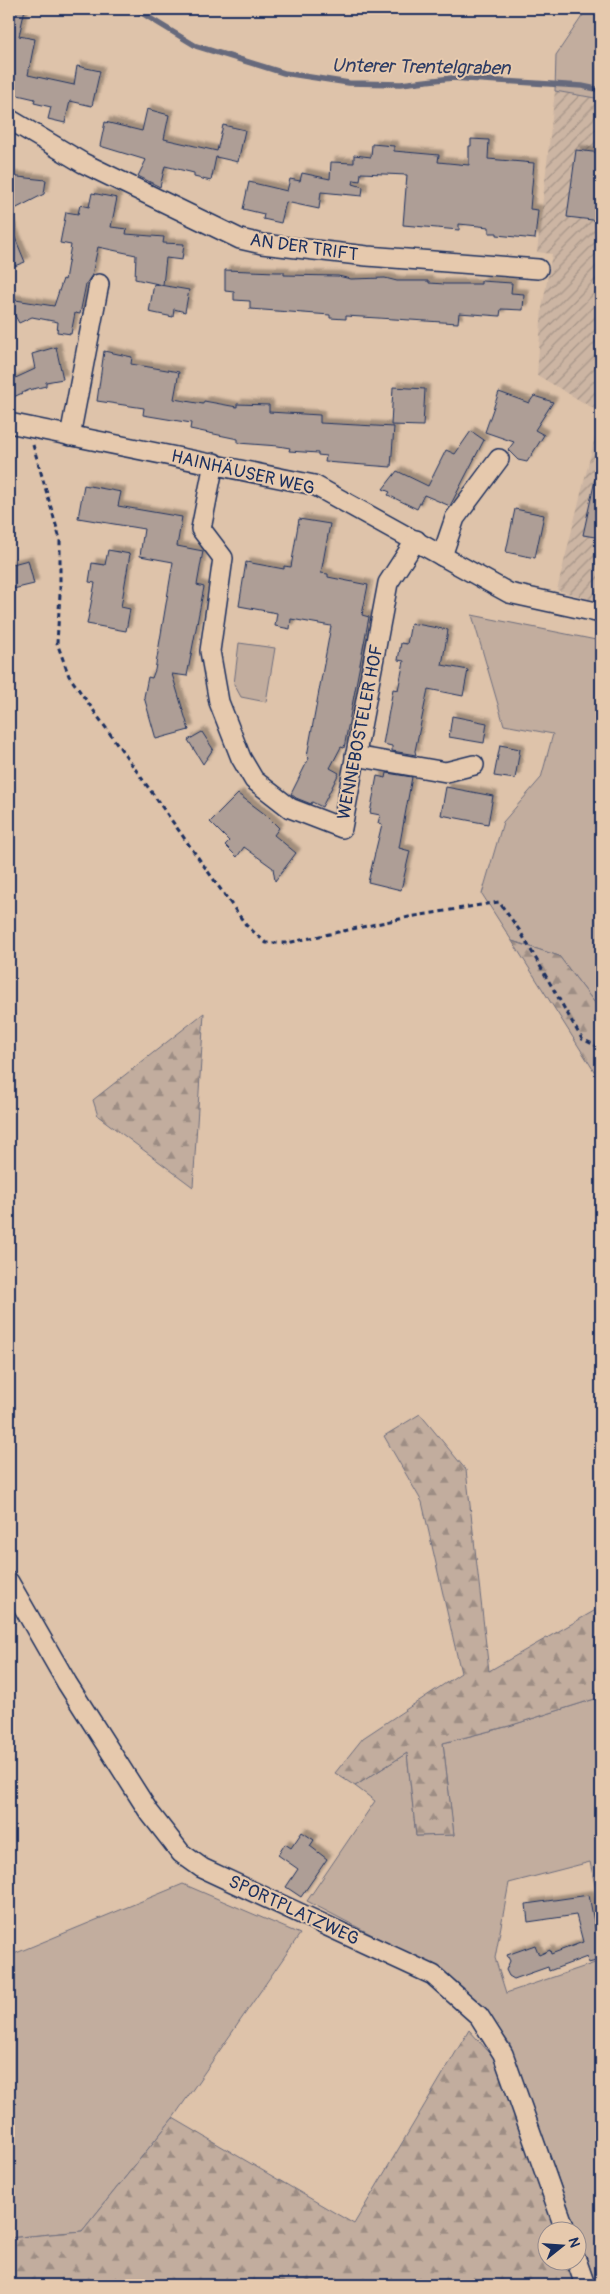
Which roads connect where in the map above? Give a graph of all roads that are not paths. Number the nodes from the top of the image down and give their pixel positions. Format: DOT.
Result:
graph roads {
  1 [pos="9,119"];
  2 [pos="538,269"];
  3 [pos="99,284"];
  4 [pos="9,423"];
  5 [pos="70,436"];
  6 [pos="499,459"];
  7 [pos="214,463"];
  8 [pos="416,540"];
  9 [pos="442,556"];
  10 [pos="601,613"];
  11 [pos="355,756"];
  12 [pos="474,765"];
  13 [pos="9,1582"];
  14 [pos="562,2222"];
  15 [pos="580,2272"];
  16 [pos="585,2285"];
  1 -- 2 [label="street, AN DER TRIFT"];
  3 -- 5 [label="street"];
  4 -- 5 [label="street, HAINHÄUSER WEG"];
  5 -- 7 [label="street, HAINHÄUSER WEG"];
  6 -- 9 [label="street"];
  7 -- 8 [label="street, HAINHÄUSER WEG"];
  7 -- 11 [label="street, WENNEBOSTELER HOF"];
  8 -- 9 [label="street, HAINHÄUSER WEG"];
  8 -- 11 [label="street, WENNEBOSTELER HOF"];
  9 -- 10 [label="street, HAINHÄUSER WEG"];
  11 -- 12 [label="street"];
  13 -- 14 [label="street, SPORTPLATZWEG"];
  15 -- 16 [label="street"];
}
